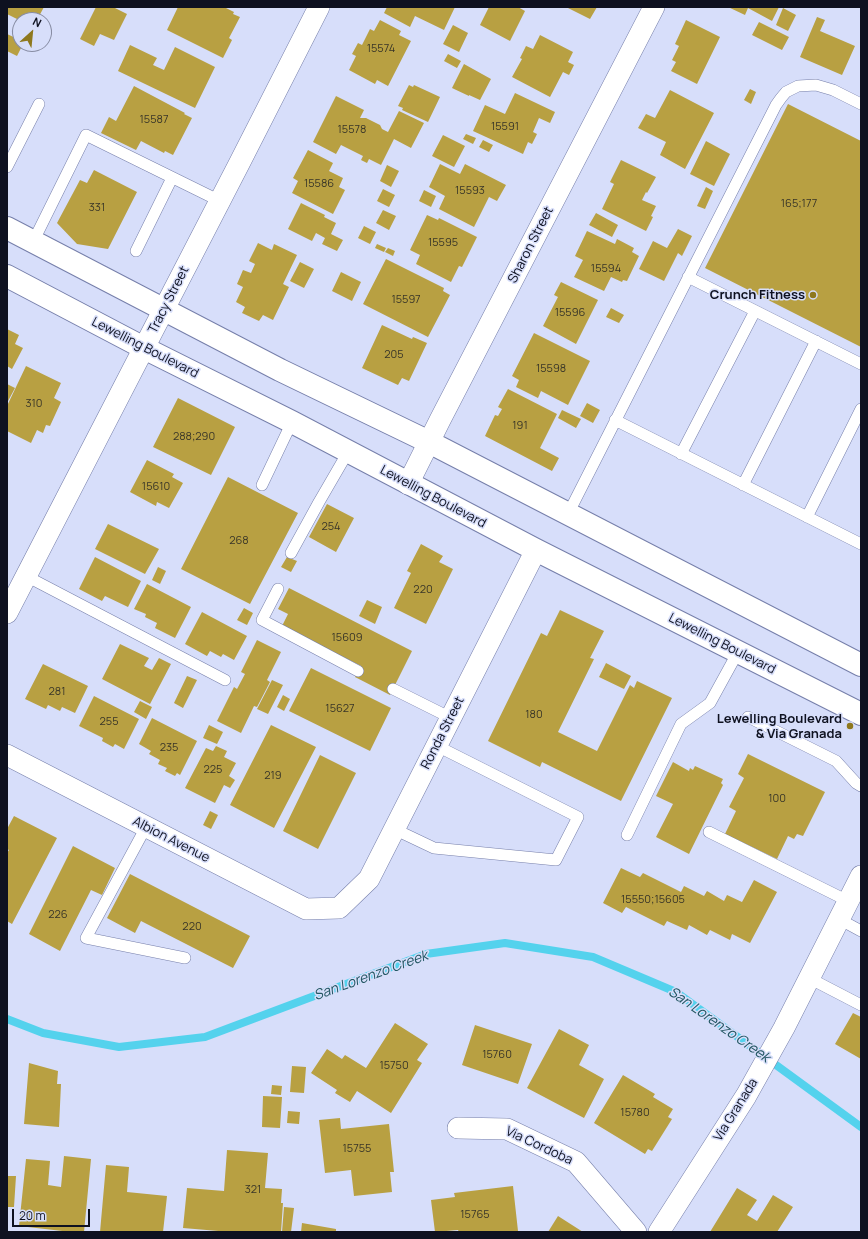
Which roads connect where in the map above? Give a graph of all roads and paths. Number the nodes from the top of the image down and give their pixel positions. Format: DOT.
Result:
graph roads {
  1 [pos="319,7"];
  2 [pos="654,7"];
  3 [pos="39,104"];
  4 [pos="861,104"];
  5 [pos="7,167"];
  6 [pos="172,178"];
  7 [pos="220,201"];
  8 [pos="7,228"];
  9 [pos="33,242"];
  10 [pos="136,251"];
  11 [pos="7,276"];
  12 [pos="688,277"];
  13 [pos="164,310"];
  14 [pos="755,311"];
  15 [pos="816,341"];
  16 [pos="144,348"];
  17 [pos="861,364"];
  18 [pos="861,409"];
  19 [pos="615,420"];
  20 [pos="292,422"];
  21 [pos="429,442"];
  22 [pos="348,452"];
  23 [pos="681,454"];
  24 [pos="408,484"];
  25 [pos="743,484"];
  26 [pos="262,486"];
  27 [pos="568,514"];
  28 [pos="807,517"];
  29 [pos="861,544"];
  30 [pos="536,550"];
  31 [pos="291,553"];
  32 [pos="26,576"];
  33 [pos="278,589"];
  34 [pos="7,613"];
  35 [pos="738,652"];
  36 [pos="861,665"];
  37 [pos="358,671"];
  38 [pos="225,680"];
  39 [pos="393,689"];
  40 [pos="861,714"];
  41 [pos="748,717"];
  42 [pos="451,718"];
  43 [pos="436,746"];
  44 [pos="7,755"];
  45 [pos="861,786"];
  46 [pos="146,827"];
  47 [pos="394,829"];
  48 [pos="709,832"];
  49 [pos="627,835"];
  50 [pos="861,876"];
  51 [pos="848,901"];
  52 [pos="339,908"];
  53 [pos="839,920"];
  54 [pos="861,931"];
  55 [pos="185,958"];
  56 [pos="809,978"];
  57 [pos="861,1005"];
  58 [pos="458,1128"];
  59 [pos="636,1232"];
  60 [pos="659,1232"];
  1 -- 7 [label="street, Tracy Street"];
  2 -- 21 [label="street, Sharon Street"];
  3 -- 5 [label="lane"];
  4 -- 12 [label="lane"];
  6 -- 7 [label="lane"];
  6 -- 9 [label="lane"];
  6 -- 10 [label="lane"];
  7 -- 13 [label="street, Tracy Street"];
  8 -- 9 [label="main road"];
  9 -- 13 [label="main road"];
  11 -- 16 [label="main road, Lewelling Boulevard"];
  12 -- 14 [label="lane"];
  12 -- 19 [label="lane"];
  13 -- 16 [label="street, Tracy Street"];
  13 -- 21 [label="main road"];
  14 -- 15 [label="lane"];
  14 -- 23 [label="lane"];
  15 -- 17 [label="lane"];
  15 -- 25 [label="lane"];
  16 -- 20 [label="main road, Lewelling Boulevard"];
  16 -- 32 [label="street, Tracy Street"];
  18 -- 28 [label="lane"];
  19 -- 23 [label="lane"];
  19 -- 27 [label="lane"];
  20 -- 22 [label="main road, Lewelling Boulevard"];
  20 -- 26 [label="lane"];
  21 -- 24 [label="street, Sharon Street"];
  21 -- 27 [label="main road"];
  22 -- 24 [label="main road, Lewelling Boulevard"];
  22 -- 31 [label="lane"];
  23 -- 25 [label="lane"];
  24 -- 30 [label="main road, Lewelling Boulevard"];
  25 -- 28 [label="lane"];
  27 -- 36 [label="main road"];
  28 -- 29 [label="lane"];
  30 -- 35 [label="main road, Lewelling Boulevard"];
  30 -- 42 [label="street, Ronda Street"];
  32 -- 34 [label="street, Tracy Street"];
  32 -- 38 [label="lane"];
  33 -- 37 [label="lane"];
  35 -- 40 [label="main road, Lewelling Boulevard"];
  35 -- 49 [label="lane"];
  39 -- 42 [label="lane"];
  41 -- 45 [label="lane"];
  42 -- 43 [label="street, Ronda Street"];
  43 -- 47 [label="street, Ronda Street"];
  43 -- 47 [label="lane"];
  44 -- 46 [label="street, Albion Avenue"];
  46 -- 52 [label="street, Albion Avenue"];
  46 -- 55 [label="lane"];
  47 -- 52 [label="street, Ronda Street"];
  48 -- 51 [label="lane"];
  50 -- 51 [label="street, Via Granada"];
  51 -- 53 [label="street, Via Granada"];
  53 -- 54 [label="lane"];
  53 -- 56 [label="street, Via Granada"];
  56 -- 57 [label="lane"];
  56 -- 60 [label="street, Via Granada"];
  58 -- 59 [label="street, Via Cordoba"];
}
